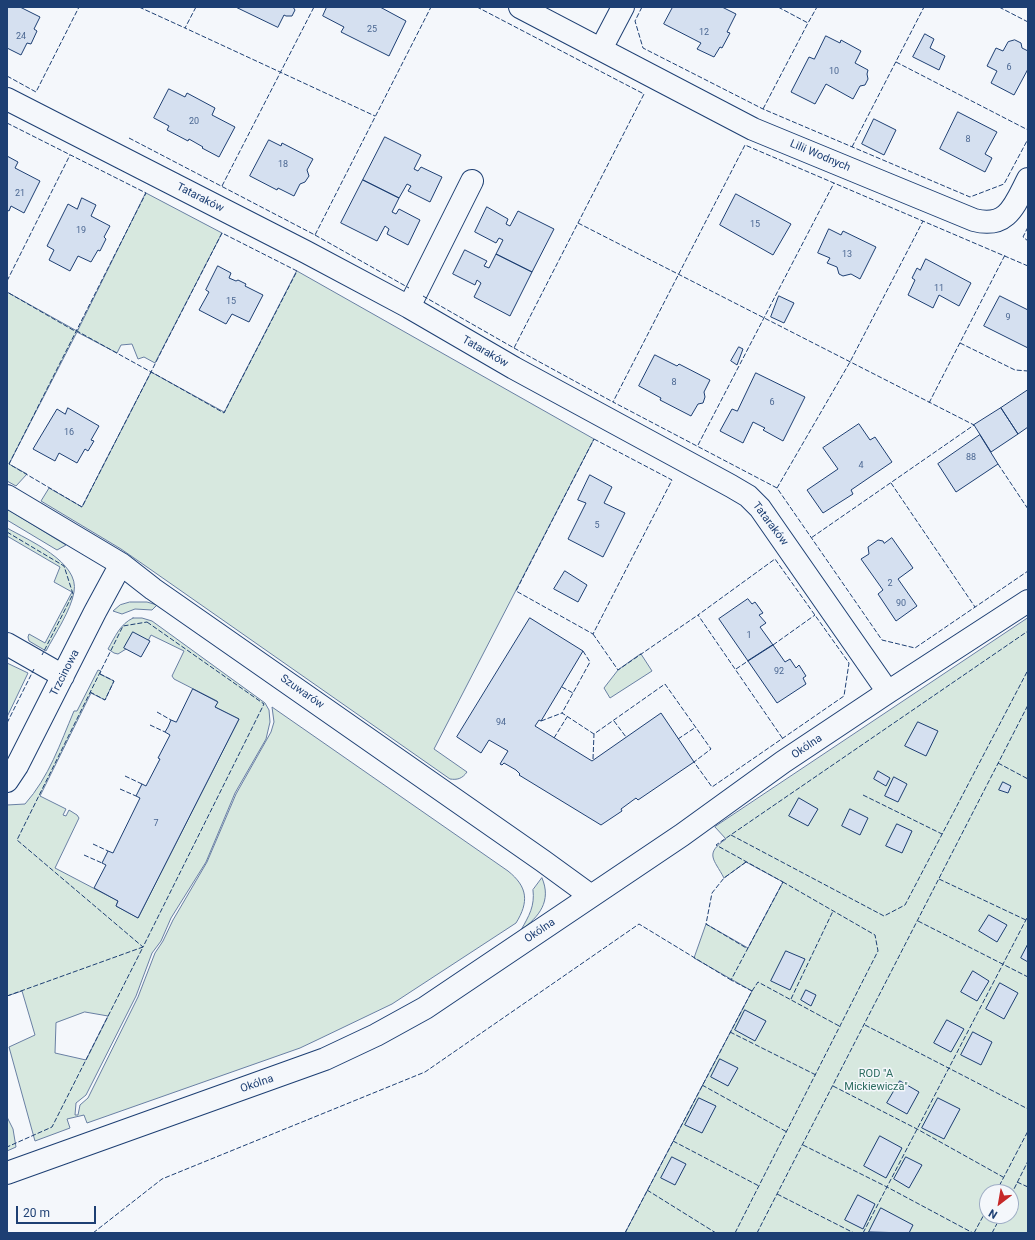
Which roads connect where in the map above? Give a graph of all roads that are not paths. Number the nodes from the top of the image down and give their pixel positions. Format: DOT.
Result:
graph roads {
  1 [pos="520,7"];
  2 [pos="623,7"];
  3 [pos="601,49"];
  4 [pos="7,99"];
  5 [pos="1028,179"];
  6 [pos="472,181"];
  7 [pos="409,307"];
  8 [pos="7,496"];
  9 [pos="121,564"];
  10 [pos="1028,601"];
  11 [pos="7,644"];
  12 [pos="63,676"];
  13 [pos="888,692"];
  14 [pos="7,781"];
  15 [pos="591,896"];
  16 [pos="7,1173"];
  1 -- 3 [label="street, Lilii Wodnych"];
  2 -- 3 [label="street"];
  3 -- 5 [label="street, Lilii Wodnych"];
  4 -- 7 [label="street, Tataraków"];
  6 -- 7 [label="street"];
  7 -- 13 [label="street, Tataraków"];
  8 -- 9 [label="street, Szuwarów"];
  9 -- 12 [label="street, Trzcinowa"];
  9 -- 15 [label="street, Szuwarów"];
  10 -- 13 [label="street, Okólna"];
  11 -- 12 [label="street"];
  12 -- 14 [label="street, Trzcinowa"];
  13 -- 15 [label="street, Okólna"];
  15 -- 16 [label="street, Okólna"];
}
